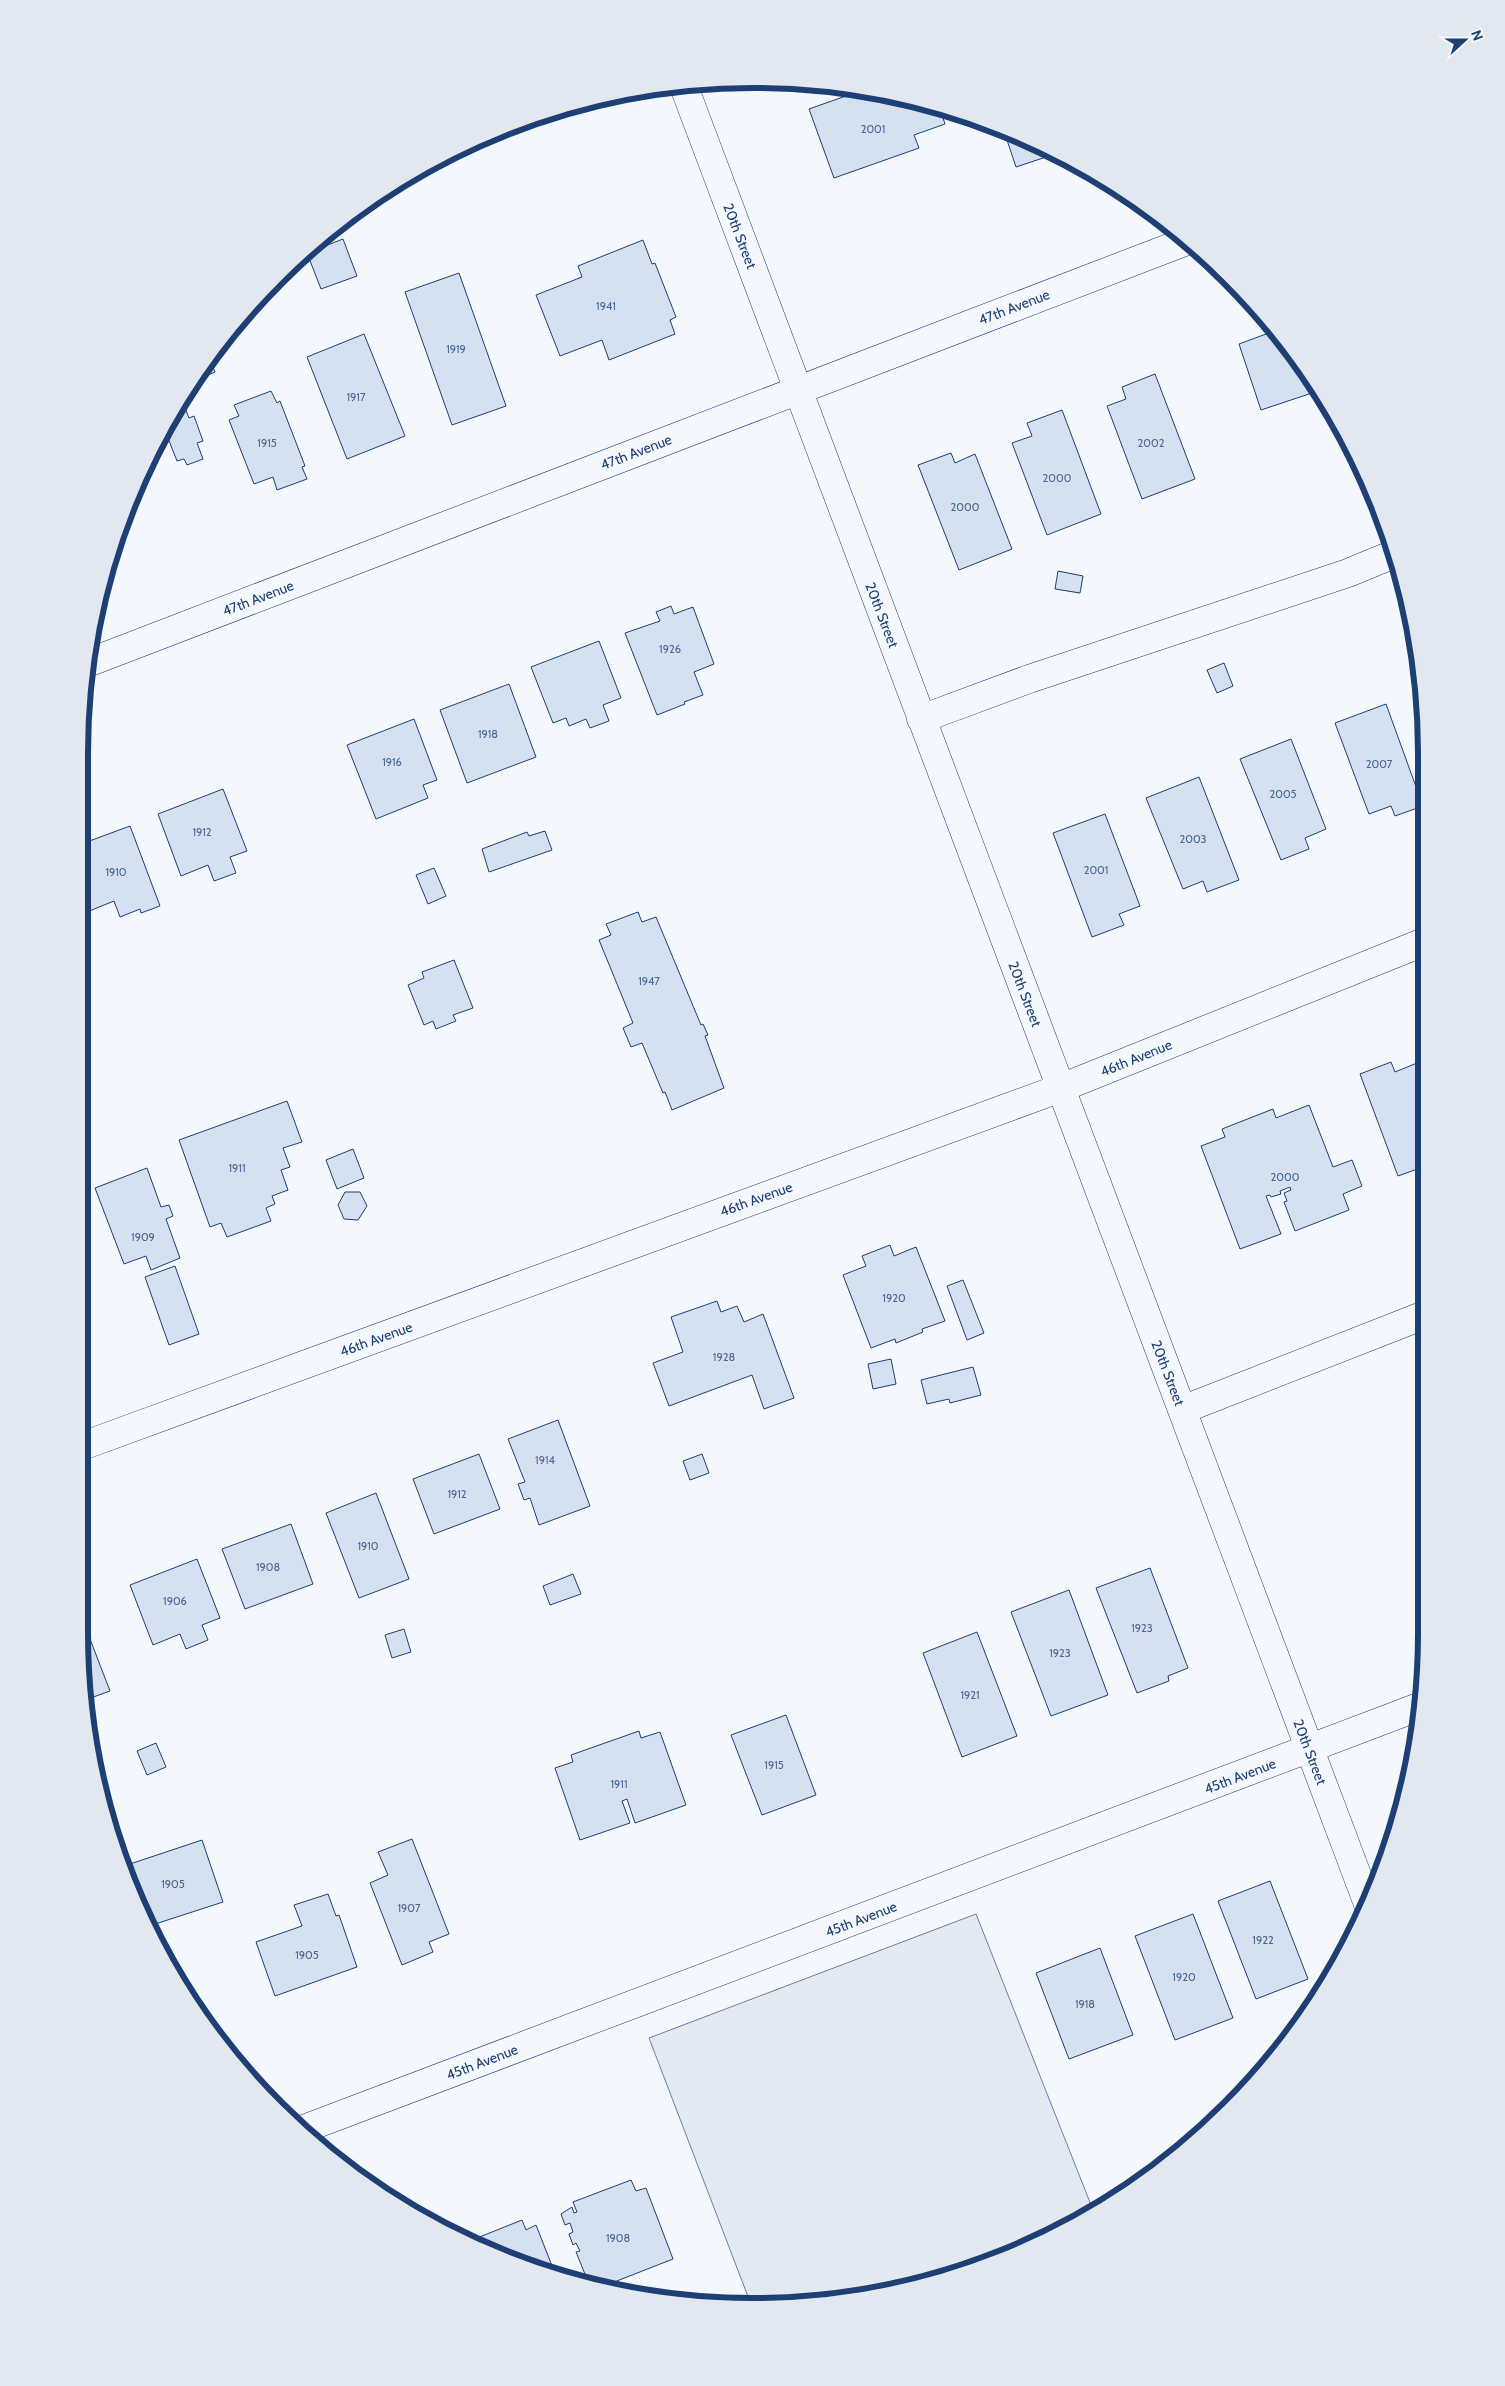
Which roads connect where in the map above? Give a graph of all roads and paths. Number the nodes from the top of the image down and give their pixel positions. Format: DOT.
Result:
graph roads {
  1 [pos="686,91"];
  2 [pos="1179,243"];
  3 [pos="798,390"];
  4 [pos="1388,557"];
  5 [pos="94,661"];
  6 [pos="921,719"];
  7 [pos="1418,944"];
  8 [pos="1061,1088"];
  9 [pos="1418,1318"];
  10 [pos="1182,1410"];
  11 [pos="88,1445"];
  12 [pos="1413,1709"];
  13 [pos="1309,1750"];
  14 [pos="1364,1894"];
  15 [pos="308,2127"];
  1 -- 3 [label="street, 20th Street"];
  2 -- 3 [label="street, 47th Avenue"];
  3 -- 5 [label="street, 47th Avenue"];
  3 -- 6 [label="street, 20th Street"];
  4 -- 6 [label="street"];
  6 -- 8 [label="street, 20th Street"];
  7 -- 8 [label="street, 46th Avenue"];
  8 -- 10 [label="street, 20th Street"];
  8 -- 11 [label="street, 46th Avenue"];
  9 -- 10 [label="street"];
  10 -- 13 [label="street, 20th Street"];
  12 -- 13 [label="street, 45th Avenue"];
  13 -- 14 [label="street, 20th Street"];
  13 -- 15 [label="street, 45th Avenue"];
}
